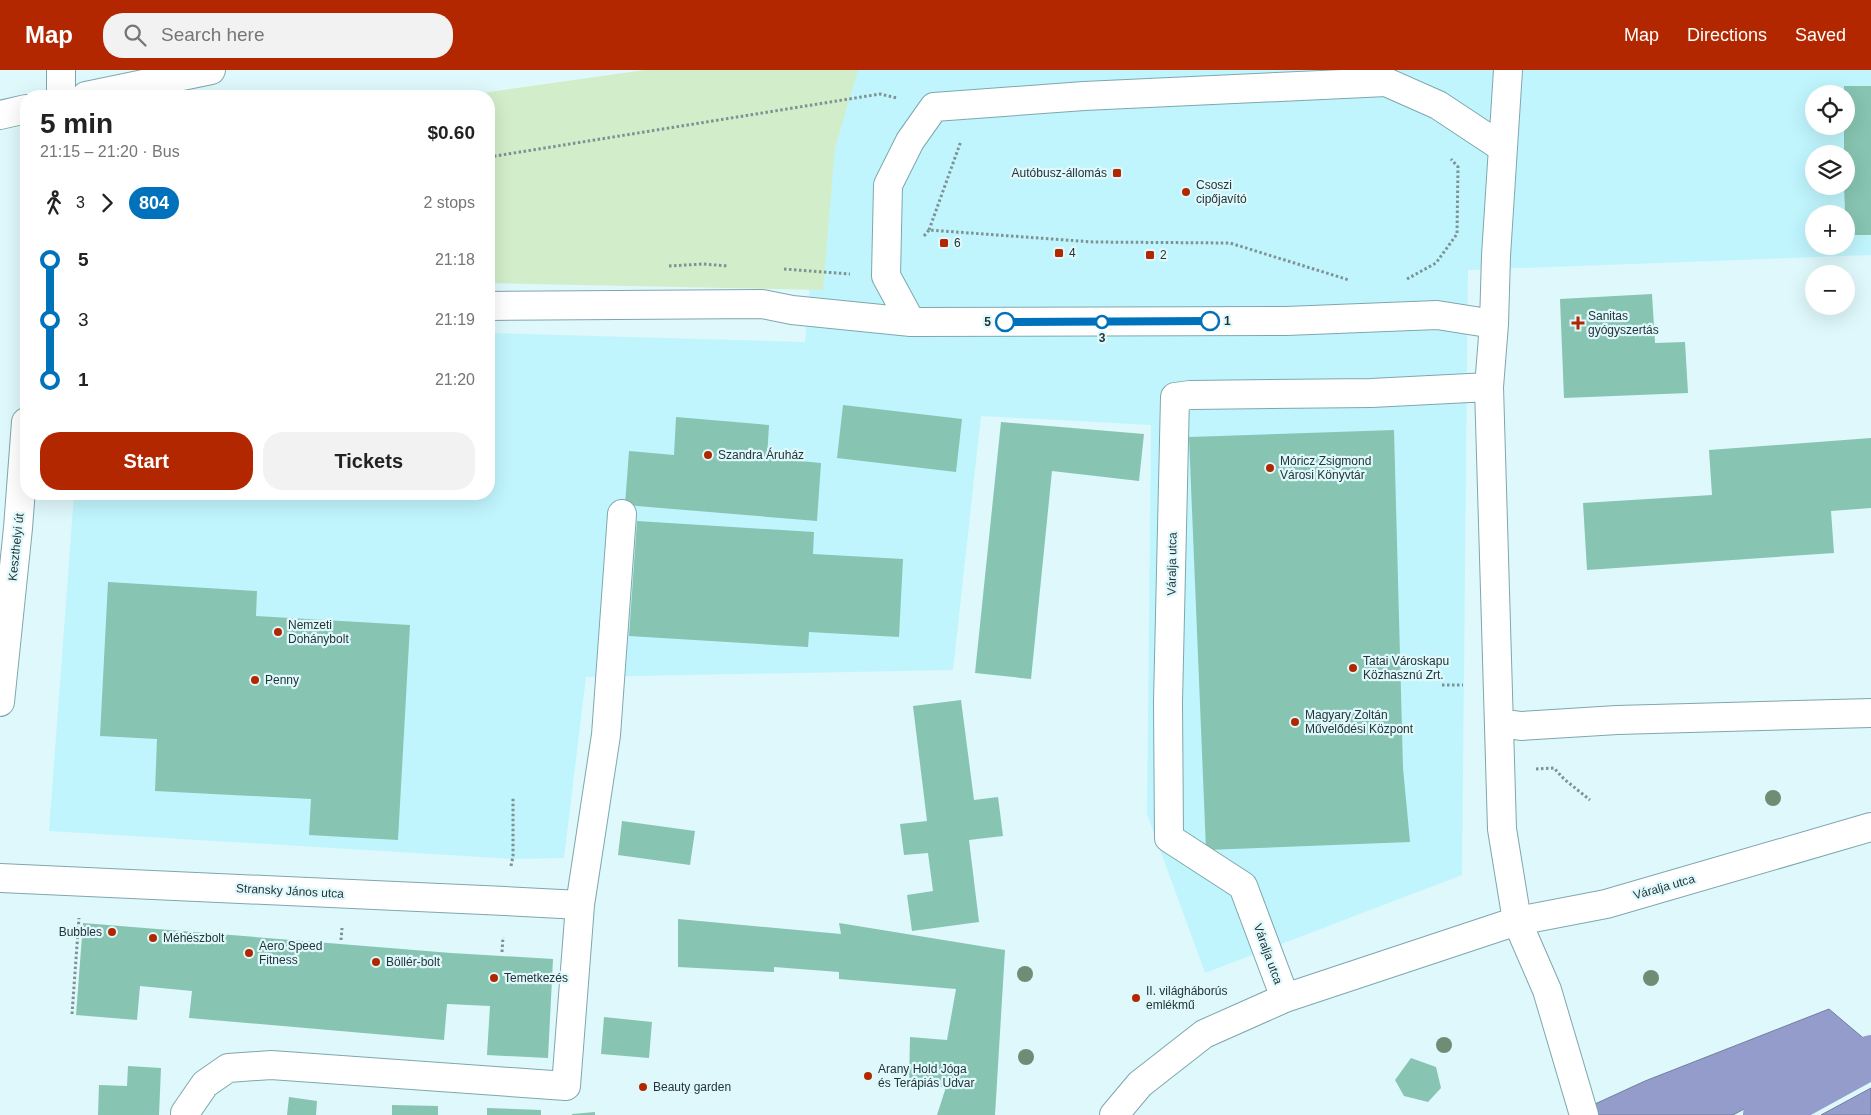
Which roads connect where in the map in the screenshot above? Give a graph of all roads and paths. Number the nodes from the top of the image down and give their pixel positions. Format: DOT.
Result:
graph roads {
  1 [pos="61,70"];
  2 [pos="212,70"];
  3 [pos="1508,70"];
  4 [pos="61,90"];
  5 [pos="115,90"];
  6 [pos="934,107"];
  7 [pos="20,110"];
  8 [pos="0,115"];
  9 [pos="1503,148"];
  10 [pos="1447,154"];
  11 [pos="495,156"];
  12 [pos="929,230"];
  13 [pos="1230,243"];
  14 [pos="1404,280"];
  15 [pos="1350,281"];
  16 [pos="495,306"];
  17 [pos="911,322"];
  18 [pos="1494,324"];
  19 [pos="1489,387"];
  20 [pos="20,500"];
  21 [pos="622,514"];
  22 [pos="0,702"];
  23 [pos="1871,713"];
  24 [pos="1500,723"];
  25 [pos="513,797"];
  26 [pos="1871,827"];
  27 [pos="513,856"];
  28 [pos="0,878"];
  29 [pos="580,906"];
  30 [pos="79,918"];
  31 [pos="1516,921"];
  32 [pos="1284,998"];
  33 [pos="72,1014"];
  34 [pos="185,1113"];
  35 [pos="1114,1115"];
  36 [pos="1584,1115"];
  1 -- 4 [label="street"];
  2 -- 5 [label="street"];
  3 -- 9 [label="street"];
  6 -- 9 [label="street"];
  6 -- 11 [label="path"];
  6 -- 12 [label="path"];
  6 -- 17 [label="street"];
  7 -- 8 [label="street"];
  9 -- 18 [label="street"];
  10 -- 14 [label="path"];
  13 -- 15 [label="path"];
  16 -- 17 [label="street"];
  17 -- 18 [label="street"];
  18 -- 19 [label="street"];
  19 -- 24 [label="street"];
  19 -- 32 [label="street, Váralja utca"];
  20 -- 22 [label="street, Keszthelyi út"];
  21 -- 29 [label="street"];
  23 -- 24 [label="street"];
  24 -- 31 [label="street"];
  25 -- 27 [label="path"];
  26 -- 31 [label="street, Váralja utca"];
  28 -- 29 [label="street, Stransky János utca"];
  29 -- 34 [label="street"];
  30 -- 33 [label="path"];
  31 -- 32 [label="street, Váralja utca"];
  31 -- 36 [label="street"];
  32 -- 35 [label="street, Váralja utca"];
}
